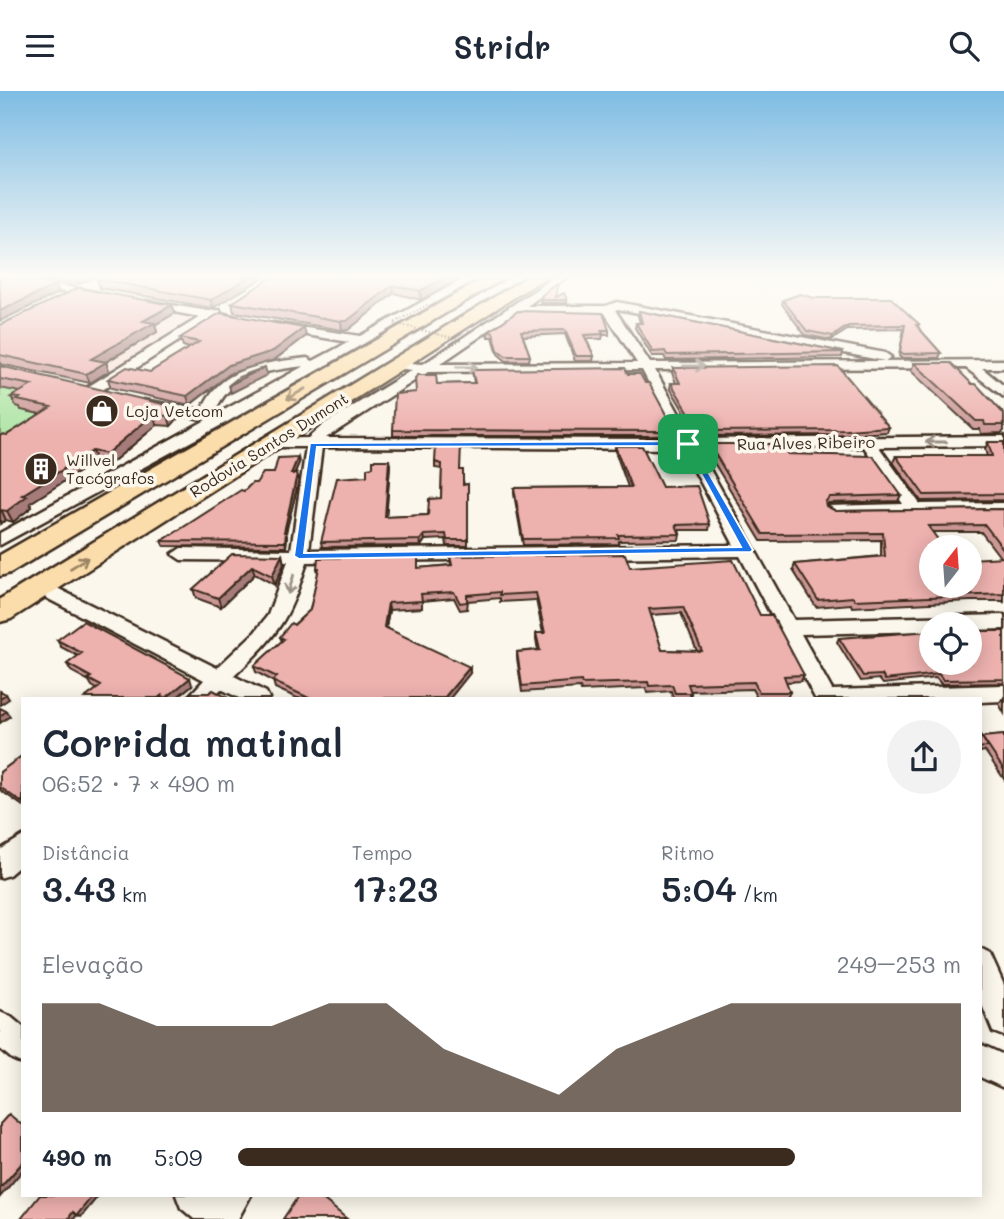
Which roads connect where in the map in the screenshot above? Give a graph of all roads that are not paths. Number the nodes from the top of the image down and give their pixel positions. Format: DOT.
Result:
graph roads {
  1 [pos="186,330"];
  2 [pos="289,330"];
  3 [pos="392,330"];
  4 [pos="410,330"];
  5 [pos="441,330"];
  6 [pos="455,330"];
  7 [pos="622,330"];
  8 [pos="747,330"];
  9 [pos="355,345"];
  10 [pos="320,361"];
  11 [pos="428,363"];
  12 [pos="294,364"];
  13 [pos="969,364"];
  14 [pos="1004,364"];
  15 [pos="399,365"];
  16 [pos="916,365"];
  17 [pos="646,366"];
  18 [pos="1004,393"];
  19 [pos="212,417"];
  20 [pos="245,423"];
  21 [pos="1004,441"];
  22 [pos="272,442"];
  23 [pos="313,444"];
  24 [pos="688,444"];
  25 [pos="872,449"];
  26 [pos="1004,454"];
  27 [pos="1004,508"];
  28 [pos="915,509"];
  29 [pos="834,510"];
  30 [pos="65,516"];
  31 [pos="0,540"];
  32 [pos="748,550"];
  33 [pos="181,554"];
  34 [pos="299,556"];
  35 [pos="0,567"];
  36 [pos="40,587"];
  37 [pos="0,612"];
  38 [pos="1004,622"];
  39 [pos="789,627"];
  40 [pos="220,680"];
  41 [pos="1004,694"];
  42 [pos="199,697"];
  43 [pos="256,697"];
  44 [pos="825,697"];
  45 [pos="870,697"];
  46 [pos="21,849"];
  47 [pos="0,866"];
  48 [pos="990,970"];
  49 [pos="1004,1021"];
  50 [pos="0,1028"];
  51 [pos="21,1046"];
  52 [pos="982,1061"];
  53 [pos="1004,1072"];
  1 -- 19 [label="street"];
  2 -- 9 [label="street"];
  3 -- 9 [label="street"];
  4 -- 9 [label="highway, Rodovia Santos Dumont"];
  5 -- 15 [label="highway, Rodovia Santos Dumont"];
  6 -- 11 [label="street"];
  7 -- 17 [label="street"];
  8 -- 16 [label="street"];
  9 -- 10 [label="street"];
  9 -- 12 [label="street"];
  9 -- 20 [label="highway, Rodovia Santos Dumont, one-way"];
  10 -- 12 [label="street"];
  10 -- 19 [label="street"];
  11 -- 15 [label="street"];
  11 -- 17 [label="street, one-way"];
  11 -- 23 [label="street"];
  12 -- 19 [label="street"];
  13 -- 14 [label="street"];
  13 -- 16 [label="street"];
  13 -- 18 [label="street"];
  15 -- 22 [label="highway, Rodovia Santos Dumont"];
  17 -- 16 [label="street, one-way"];
  17 -- 24 [label="street"];
  19 -- 20 [label="street"];
  19 -- 30 [label="street"];
  20 -- 30 [label="highway, Rodovia Santos Dumont"];
  21 -- 25 [label="street, Rua Alves Ribeiro, one-way"];
  22 -- 23 [label="street, Rua Alves Ribeiro"];
  36 -- 22 [label="highway, Rodovia Santos Dumont, one-way"];
  23 -- 24 [label="street, Rua Alves Ribeiro"];
  23 -- 34 [label="street"];
  24 -- 25 [label="street, Rua Alves Ribeiro"];
  24 -- 32 [label="street"];
  25 -- 26 [label="street"];
  25 -- 28 [label="street"];
  27 -- 28 [label="street"];
  28 -- 29 [label="street"];
  30 -- 31 [label="street"];
  30 -- 35 [label="highway, Rodovia Santos Dumont"];
  32 -- 34 [label="street"];
  32 -- 39 [label="street"];
  33 -- 34 [label="street"];
  34 -- 40 [label="street, one-way"];
  36 -- 37 [label="highway, Rodovia Santos Dumont"];
  36 -- 40 [label="street"];
  38 -- 39 [label="street"];
  39 -- 44 [label="street"];
  40 -- 42 [label="street"];
  40 -- 43 [label="street"];
  41 -- 45 [label="street"];
  46 -- 47 [label="street"];
  48 -- 49 [label="street"];
  50 -- 51 [label="street"];
  52 -- 53 [label="street"];
}
